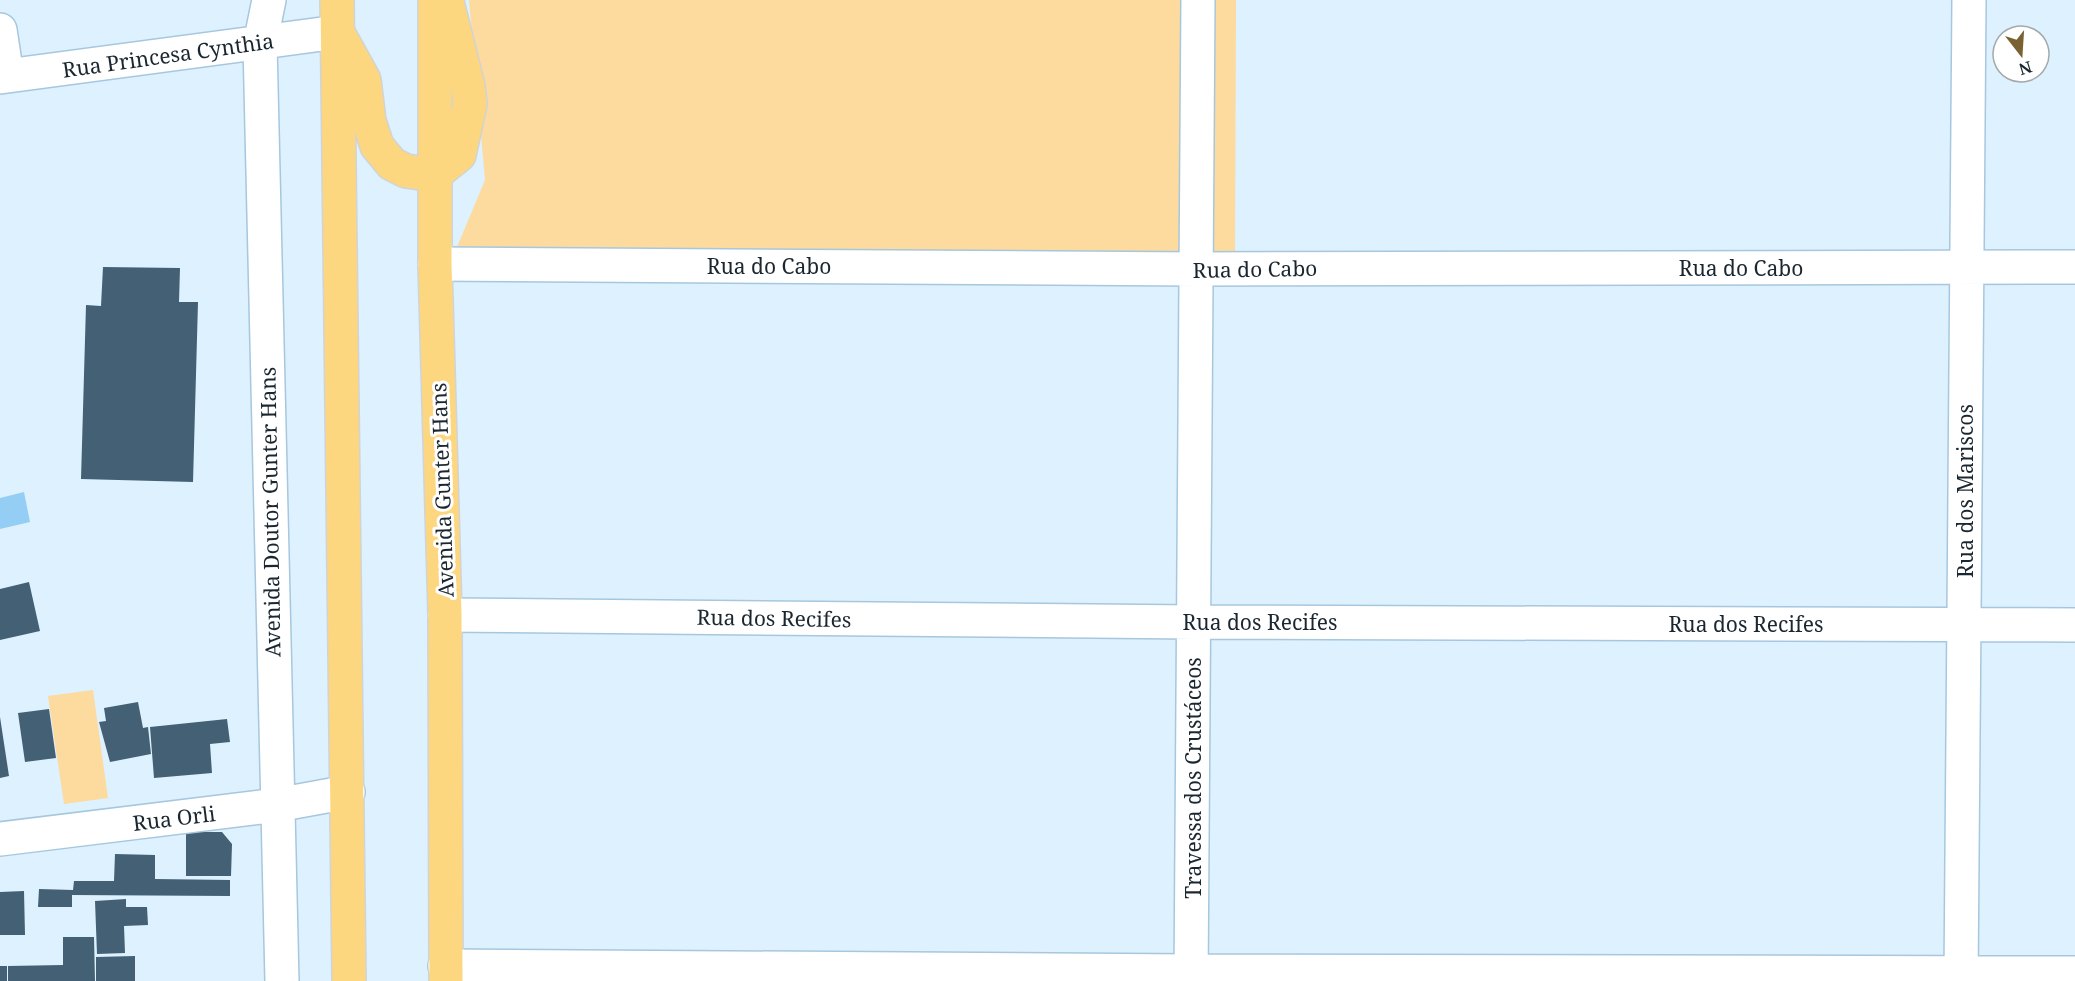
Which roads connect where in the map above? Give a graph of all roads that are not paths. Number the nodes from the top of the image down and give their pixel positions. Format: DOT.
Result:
graph roads {
  1 [pos="269,0"];
  2 [pos="337,0"];
  3 [pos="435,0"];
  4 [pos="446,0"];
  5 [pos="1198,0"];
  6 [pos="1969,0"];
  7 [pos="0,30"];
  8 [pos="337,32"];
  9 [pos="260,44"];
  10 [pos="3,77"];
  11 [pos="434,175"];
  12 [pos="435,264"];
  13 [pos="1967,267"];
  14 [pos="2075,267"];
  15 [pos="1196,269"];
  16 [pos="446,615"];
  17 [pos="1194,622"];
  18 [pos="1964,624"];
  19 [pos="2075,625"];
  20 [pos="348,792"];
  21 [pos="277,805"];
  22 [pos="0,840"];
  23 [pos="446,973"];
  24 [pos="2075,973"];
  25 [pos="1191,976"];
  26 [pos="1961,977"];
  27 [pos="282,981"];
  28 [pos="349,981"];
  1 -- 9 [label="street"];
  2 -- 8 [label="main road"];
  3 -- 11 [label="main road, Avenida Gunter Hans"];
  4 -- 11 [label="main road"];
  5 -- 15 [label="street, Travessa dos Crustáceos"];
  6 -- 13 [label="street, Rua dos Mariscos"];
  7 -- 10 [label="street"];
  8 -- 9 [label="street, Rua Princesa Cynthia"];
  8 -- 11 [label="main road"];
  8 -- 20 [label="main road"];
  9 -- 10 [label="street, Rua Princesa Cynthia"];
  9 -- 21 [label="street, Avenida Doutor Gunter Hans"];
  11 -- 12 [label="main road, Avenida Gunter Hans"];
  12 -- 15 [label="street, Rua do Cabo"];
  12 -- 16 [label="main road, Avenida Gunter Hans"];
  13 -- 14 [label="street, Rua do Cabo"];
  13 -- 15 [label="street, Rua do Cabo"];
  13 -- 18 [label="street, Rua dos Mariscos"];
  15 -- 17 [label="street, Travessa dos Crustáceos"];
  16 -- 17 [label="street, Rua dos Recifes"];
  16 -- 23 [label="main road, Avenida Gunter Hans"];
  17 -- 18 [label="street, Rua dos Recifes"];
  17 -- 25 [label="street, Travessa dos Crustáceos"];
  18 -- 19 [label="street, Rua dos Recifes"];
  18 -- 26 [label="street, Rua dos Mariscos"];
  20 -- 21 [label="street, Rua Orli"];
  20 -- 28 [label="main road"];
  21 -- 22 [label="street, Rua Orli"];
  21 -- 27 [label="street, Avenida Doutor Gunter Hans"];
  23 -- 25 [label="street"];
  24 -- 26 [label="street"];
  25 -- 26 [label="street"];
}
